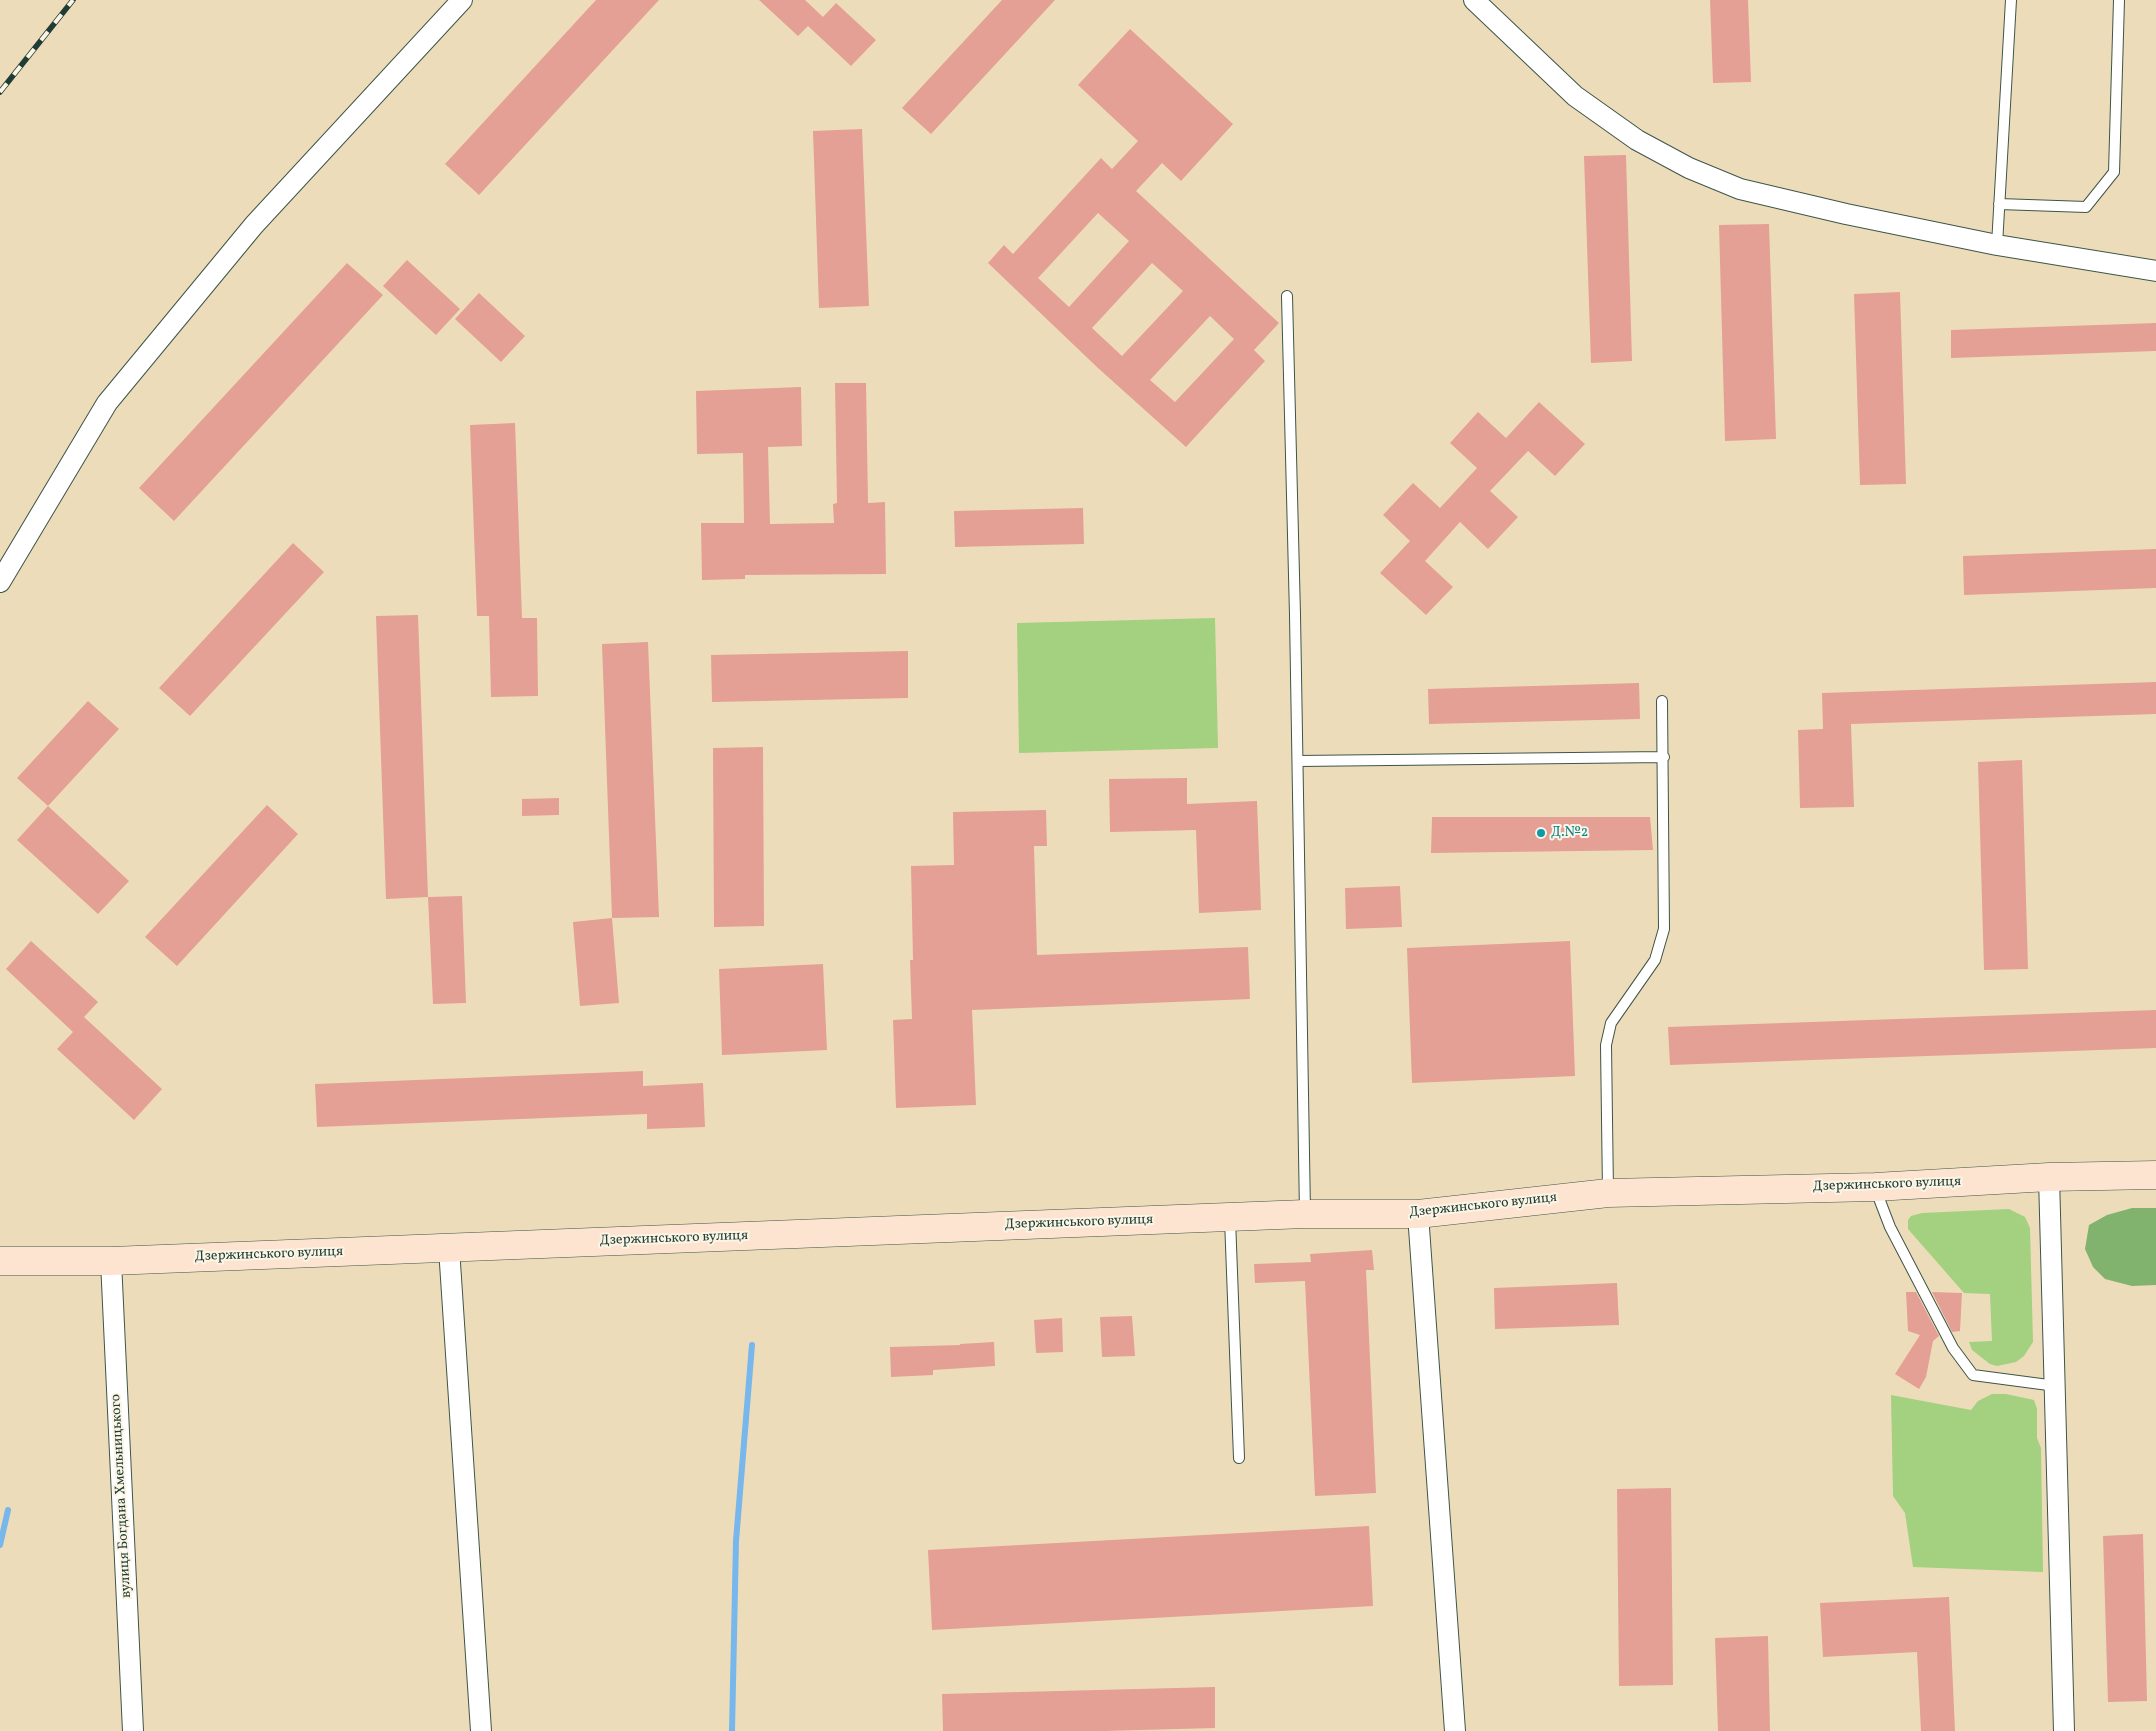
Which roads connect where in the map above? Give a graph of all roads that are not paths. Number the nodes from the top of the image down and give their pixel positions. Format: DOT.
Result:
graph roads {
  1 [pos="462,0"];
  2 [pos="1474,0"];
  3 [pos="2011,0"];
  4 [pos="2119,0"];
  5 [pos="2000,204"];
  6 [pos="1996,245"];
  7 [pos="2156,271"];
  8 [pos="1287,296"];
  9 [pos="0,582"];
  10 [pos="1662,701"];
  11 [pos="1664,757"];
  12 [pos="1298,762"];
  13 [pos="2156,1175"];
  14 [pos="2049,1177"];
  15 [pos="1875,1187"];
  16 [pos="1608,1193"];
  17 [pos="1305,1214"];
  18 [pos="1418,1214"];
  19 [pos="1230,1218"];
  20 [pos="448,1248"];
  21 [pos="0,1261"];
  22 [pos="111,1261"];
  23 [pos="2056,1386"];
  24 [pos="1239,1458"];
  25 [pos="133,1731"];
  26 [pos="481,1731"];
  27 [pos="1455,1731"];
  28 [pos="2064,1731"];
  1 -- 9 [label="street"];
  2 -- 6 [label="street"];
  3 -- 5 [label="lane"];
  4 -- 5 [label="lane"];
  5 -- 6 [label="lane"];
  6 -- 7 [label="street"];
  8 -- 12 [label="lane"];
  10 -- 11 [label="lane"];
  11 -- 12 [label="lane"];
  11 -- 16 [label="lane"];
  12 -- 17 [label="lane"];
  13 -- 14 [label="main road, Дзержинського вулиця"];
  14 -- 15 [label="main road, Дзержинського вулиця"];
  14 -- 23 [label="street"];
  15 -- 16 [label="main road, Дзержинського вулиця"];
  15 -- 23 [label="lane"];
  16 -- 18 [label="main road, Дзержинського вулиця"];
  17 -- 18 [label="main road, Дзержинського вулиця"];
  17 -- 19 [label="main road, Дзержинського вулиця"];
  18 -- 27 [label="street"];
  19 -- 20 [label="main road, Дзержинського вулиця"];
  19 -- 24 [label="lane"];
  20 -- 22 [label="main road, Дзержинського вулиця"];
  20 -- 26 [label="street"];
  21 -- 22 [label="main road, Дзержинського вулиця"];
  22 -- 25 [label="street, вулиця Богдана Хмельницького"];
  23 -- 28 [label="street"];
}
